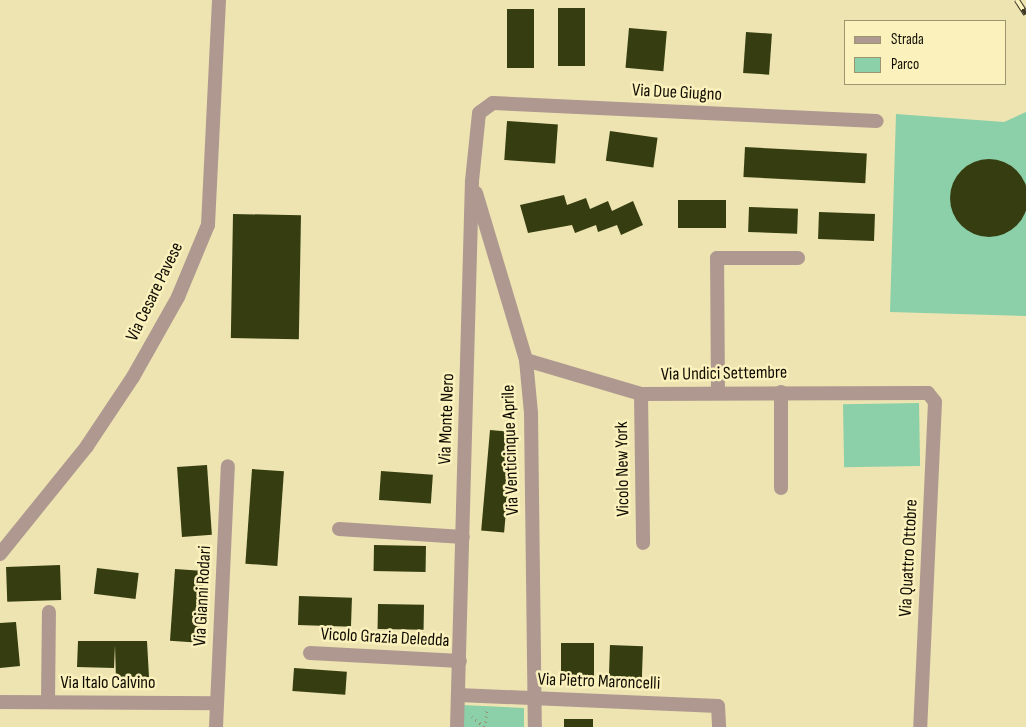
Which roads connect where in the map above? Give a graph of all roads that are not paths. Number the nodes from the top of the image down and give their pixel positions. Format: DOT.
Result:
graph roads {
  1 [pos="219,0"];
  2 [pos="479,113"];
  3 [pos="876,121"];
  4 [pos="472,180"];
  5 [pos="798,258"];
  6 [pos="526,360"];
  7 [pos="781,392"];
  8 [pos="718,393"];
  9 [pos="928,393"];
  10 [pos="641,394"];
  11 [pos="228,466"];
  12 [pos="781,488"];
  13 [pos="339,529"];
  14 [pos="463,537"];
  15 [pos="643,543"];
  16 [pos="0,554"];
  17 [pos="49,612"];
  18 [pos="310,653"];
  19 [pos="460,661"];
  20 [pos="458,695"];
  21 [pos="535,698"];
  22 [pos="0,702"];
  23 [pos="48,702"];
  24 [pos="217,702"];
  25 [pos="216,727"];
  26 [pos="457,727"];
  27 [pos="535,727"];
  28 [pos="719,727"];
  29 [pos="920,727"];
  1 -- 16 [label="street, Via Cesare Pavese"];
  2 -- 3 [label="street, Via Due Giugno"];
  2 -- 4 [label="street, Via Monte Nero"];
  4 -- 6 [label="street, Via Venticinque Aprile"];
  4 -- 14 [label="street, Via Monte Nero"];
  5 -- 8 [label="street"];
  6 -- 10 [label="street, Via Undici Settembre"];
  6 -- 21 [label="street, Via Venticinque Aprile"];
  7 -- 8 [label="street, Via Undici Settembre"];
  7 -- 9 [label="street, Via Undici Settembre"];
  7 -- 12 [label="street"];
  8 -- 10 [label="street, Via Undici Settembre"];
  9 -- 29 [label="street, Via Quattro Ottobre"];
  10 -- 15 [label="street, Vicolo New York"];
  11 -- 24 [label="street, Via Gianni Rodari"];
  13 -- 14 [label="street"];
  14 -- 19 [label="street, Via Monte Nero"];
  17 -- 23 [label="street"];
  18 -- 19 [label="street, Vicolo Grazia Deledda"];
  19 -- 20 [label="street, Via Monte Nero"];
  20 -- 21 [label="street, Via Pietro Maroncelli"];
  20 -- 26 [label="street, Via Monte Nero"];
  21 -- 27 [label="street, Via Venticinque Aprile"];
  21 -- 28 [label="street, Via Pietro Maroncelli"];
  22 -- 23 [label="street, Via Italo Calvino"];
  23 -- 24 [label="street, Via Italo Calvino"];
  24 -- 25 [label="street, Via Gianni Rodari"];
}
